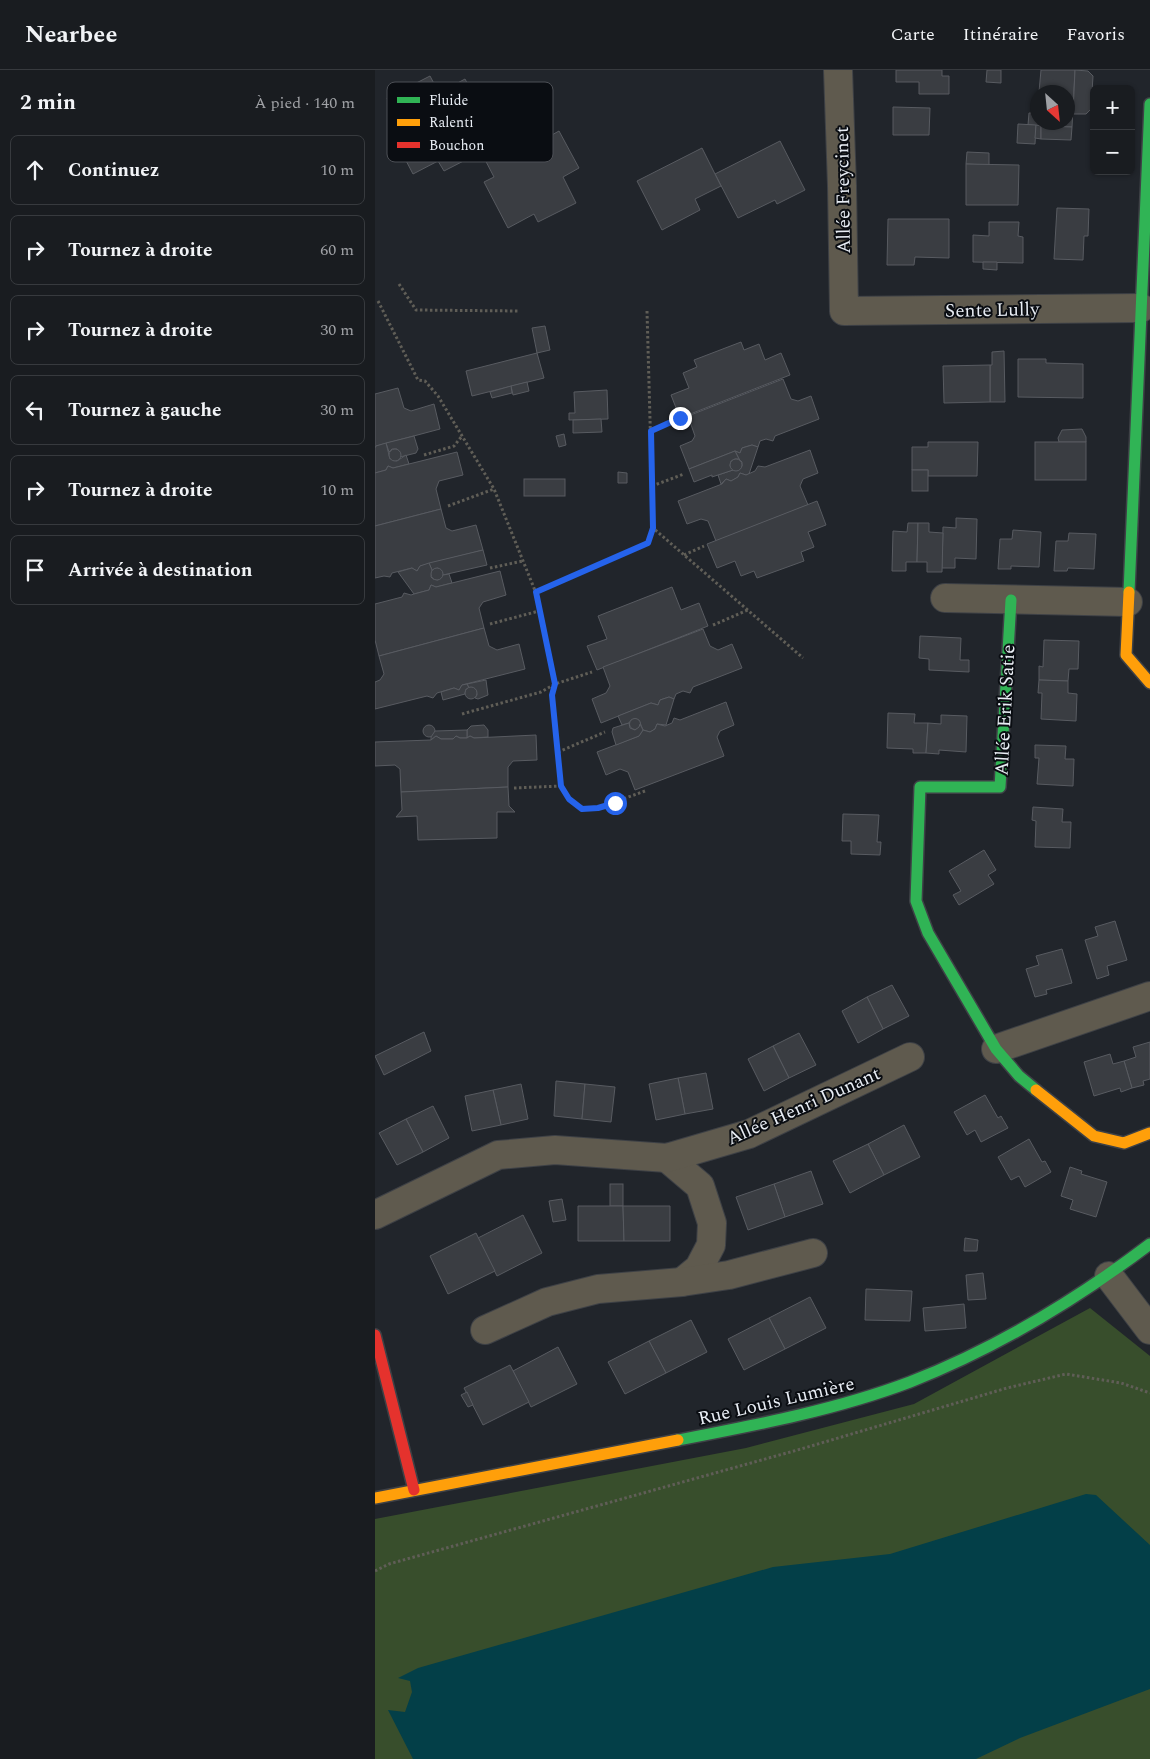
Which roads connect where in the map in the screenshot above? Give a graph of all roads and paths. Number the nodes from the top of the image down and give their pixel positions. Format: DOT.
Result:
graph roads {
  1 [pos="838,70"];
  2 [pos="1150,104"];
  3 [pos="399,284"];
  4 [pos="1144,298"];
  5 [pos="377,301"];
  6 [pos="519,311"];
  7 [pos="647,311"];
  8 [pos="844,311"];
  9 [pos="680,418"];
  10 [pos="651,431"];
  11 [pos="462,436"];
  12 [pos="424,455"];
  13 [pos="684,474"];
  14 [pos="652,486"];
  15 [pos="494,489"];
  16 [pos="448,506"];
  17 [pos="653,528"];
  18 [pos="704,546"];
  19 [pos="684,555"];
  20 [pos="523,561"];
  21 [pos="490,568"];
  22 [pos="536,592"];
  23 [pos="945,598"];
  24 [pos="1011,600"];
  25 [pos="1128,602"];
  26 [pos="539,610"];
  27 [pos="748,610"];
  28 [pos="490,624"];
  29 [pos="713,625"];
  30 [pos="803,658"];
  31 [pos="592,672"];
  32 [pos="1150,683"];
  33 [pos="555,684"];
  34 [pos="462,714"];
  35 [pos="605,732"];
  36 [pos="558,752"];
  37 [pos="561,786"];
  38 [pos="514,788"];
  39 [pos="645,790"];
  40 [pos="1150,996"];
  41 [pos="996,1049"];
  42 [pos="910,1057"];
  43 [pos="1150,1133"];
  44 [pos="667,1158"];
  45 [pos="375,1214"];
  46 [pos="1150,1244"];
  47 [pos="813,1253"];
  48 [pos="1109,1276"];
  49 [pos="682,1282"];
  50 [pos="485,1330"];
  51 [pos="1150,1330"];
  52 [pos="375,1334"];
  53 [pos="1150,1392"];
  54 [pos="414,1490"];
  55 [pos="375,1498"];
  56 [pos="375,1571"];
  1 -- 8 [label="street, Allée Freycinet"];
  2 -- 4 [label="street"];
  3 -- 6 [label="path"];
  4 -- 8 [label="street, Sente Lully"];
  4 -- 25 [label="street"];
  5 -- 11 [label="path"];
  7 -- 10 [label="path"];
  9 -- 10 [label="path"];
  10 -- 14 [label="path"];
  11 -- 12 [label="path"];
  11 -- 15 [label="path"];
  13 -- 14 [label="path"];
  14 -- 17 [label="path"];
  15 -- 16 [label="path"];
  15 -- 20 [label="path"];
  17 -- 19 [label="path"];
  17 -- 22 [label="path"];
  18 -- 19 [label="path"];
  19 -- 27 [label="path"];
  20 -- 21 [label="path"];
  20 -- 22 [label="path"];
  22 -- 26 [label="path"];
  23 -- 24 [label="street"];
  24 -- 25 [label="street"];
  24 -- 41 [label="street, Allée Erik Satie"];
  25 -- 32 [label="street"];
  26 -- 28 [label="path"];
  26 -- 33 [label="path"];
  27 -- 29 [label="path"];
  27 -- 30 [label="path"];
  31 -- 33 [label="path"];
  33 -- 34 [label="path"];
  33 -- 36 [label="path"];
  35 -- 36 [label="path"];
  36 -- 37 [label="path"];
  37 -- 38 [label="path"];
  37 -- 39 [label="path"];
  40 -- 41 [label="street"];
  41 -- 43 [label="street, Allée Erik Satie"];
  42 -- 44 [label="street, Allée Henri Dunant"];
  44 -- 45 [label="street, Allée Henri Dunant"];
  44 -- 49 [label="street"];
  46 -- 48 [label="street, Rue Louis Lumière"];
  47 -- 49 [label="street"];
  48 -- 51 [label="street"];
  48 -- 54 [label="street, Rue Louis Lumière"];
  49 -- 50 [label="street"];
  52 -- 54 [label="street"];
  53 -- 56 [label="path"];
  54 -- 55 [label="street, Rue Louis Lumière"];
}
